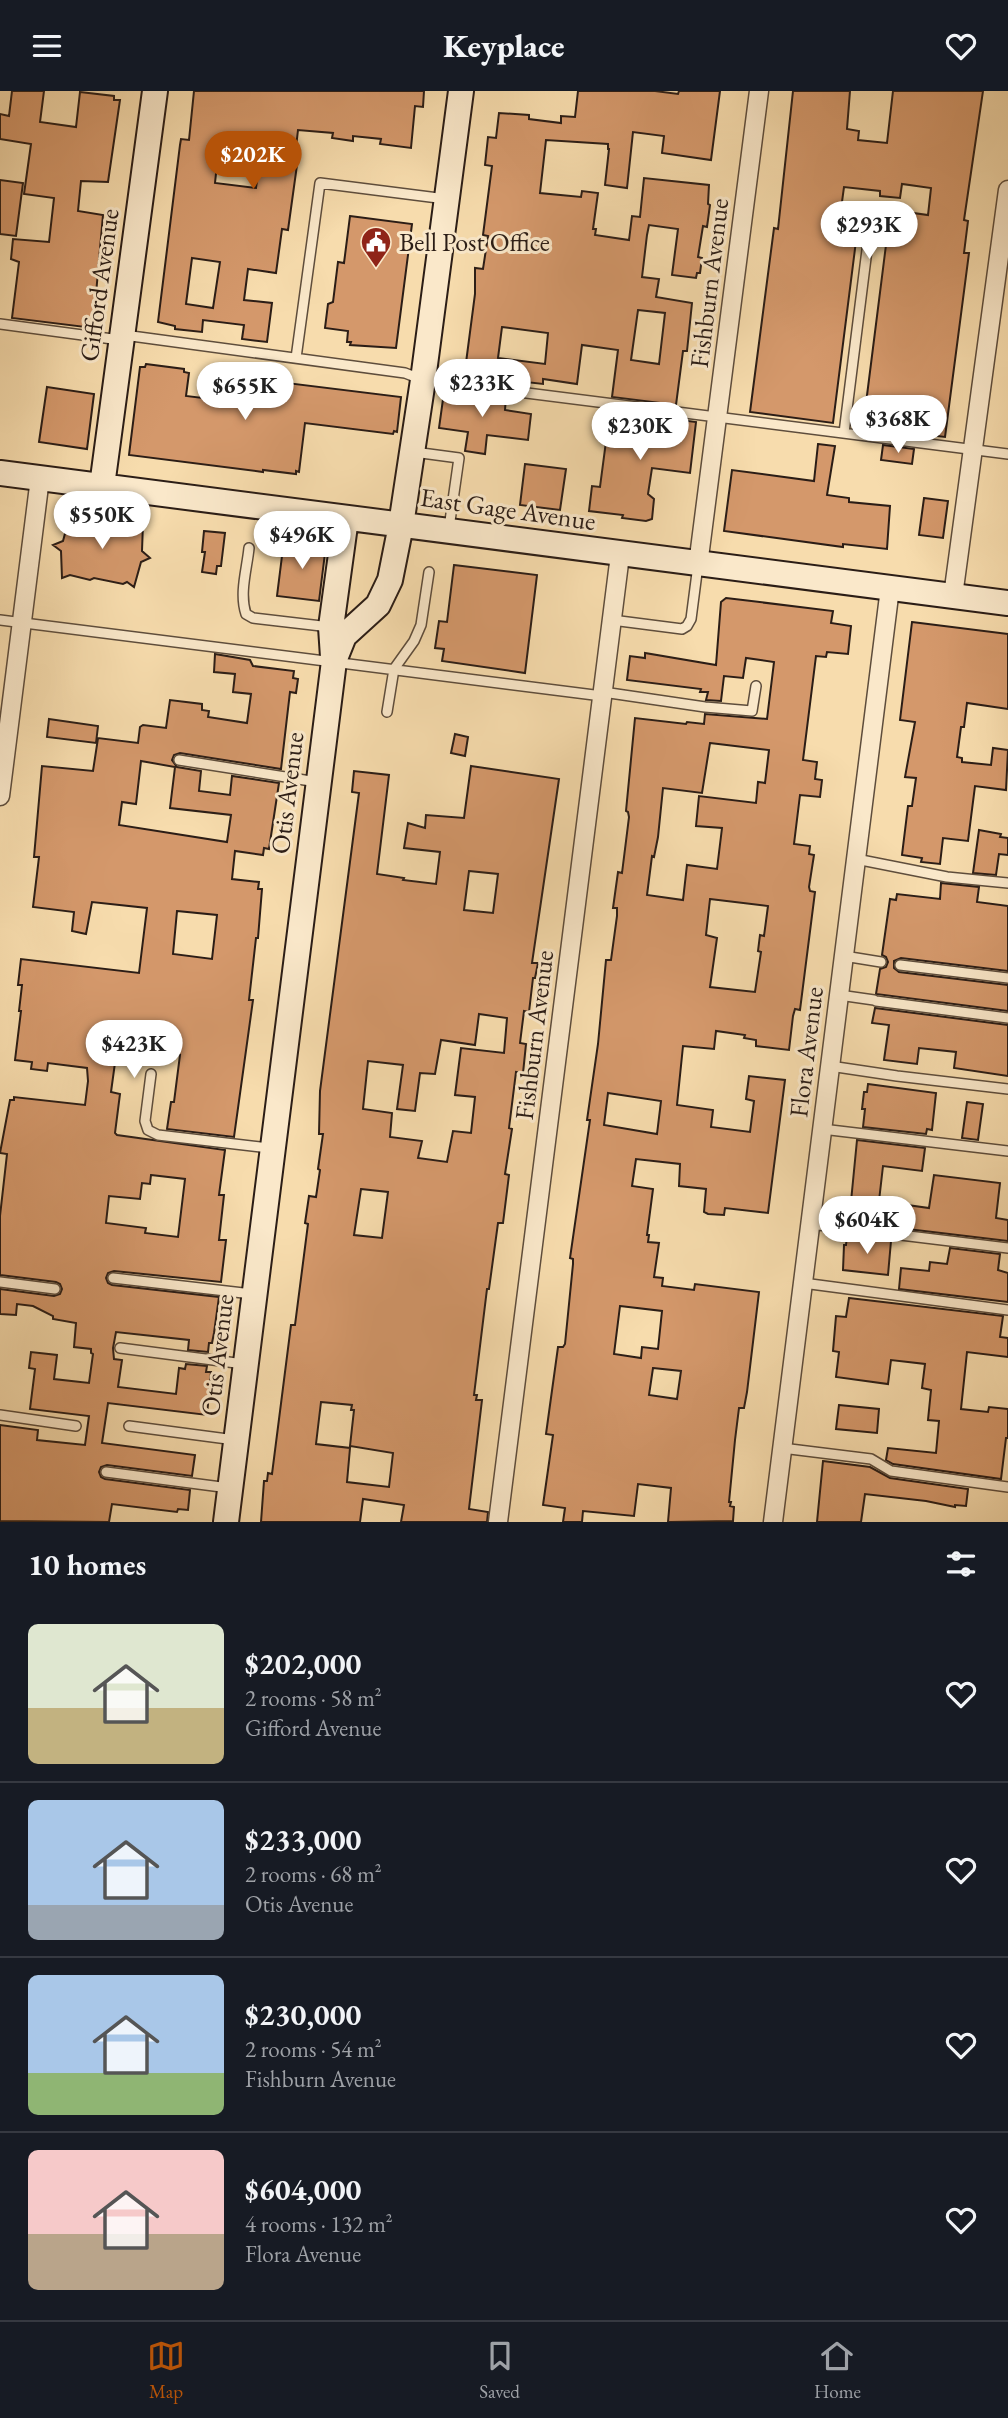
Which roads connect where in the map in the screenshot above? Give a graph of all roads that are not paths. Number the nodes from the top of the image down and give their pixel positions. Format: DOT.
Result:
graph roads {
  1 [pos="155,91"];
  2 [pos="461,91"];
  3 [pos="759,91"];
  4 [pos="1008,190"];
  5 [pos="447,199"];
  6 [pos="868,242"];
  7 [pos="0,324"];
  8 [pos="122,337"];
  9 [pos="296,358"];
  10 [pos="423,380"];
  11 [pos="718,417"];
  12 [pos="844,433"];
  13 [pos="972,449"];
  14 [pos="413,452"];
  15 [pos="1008,454"];
  16 [pos="0,473"];
  17 [pos="40,478"];
  18 [pos="102,486"];
  19 [pos="346,518"];
  20 [pos="401,525"];
  21 [pos="448,532"];
  22 [pos="249,548"];
  23 [pos="621,555"];
  24 [pos="698,565"];
  25 [pos="429,572"];
  26 [pos="890,588"];
  27 [pos="953,596"];
  28 [pos="1008,603"];
  29 [pos="0,620"];
  30 [pos="612,620"];
  31 [pos="22,623"];
  32 [pos="331,627"];
  33 [pos="334,661"];
  34 [pos="394,669"];
  35 [pos="755,686"];
  36 [pos="603,694"];
  37 [pos="387,712"];
  38 [pos="2,760"];
  39 [pos="179,760"];
  40 [pos="318,782"];
  41 [pos="0,796"];
  42 [pos="856,859"];
  43 [pos="1008,883"];
  44 [pos="844,956"];
  45 [pos="881,962"];
  46 [pos="900,965"];
  47 [pos="1008,978"];
  48 [pos="839,995"];
  49 [pos="1008,1018"];
  50 [pos="830,1066"];
  51 [pos="150,1074"];
  52 [pos="1008,1089"];
  53 [pos="822,1129"];
  54 [pos="273,1149"];
  55 [pos="1008,1151"];
  56 [pos="810,1224"];
  57 [pos="1008,1248"];
  58 [pos="113,1278"];
  59 [pos="0,1282"];
  60 [pos="803,1283"];
  61 [pos="55,1289"];
  62 [pos="254,1294"];
  63 [pos="1008,1310"];
  64 [pos="120,1348"];
  65 [pos="246,1364"];
  66 [pos="0,1415"];
  67 [pos="76,1426"];
  68 [pos="129,1426"];
  69 [pos="236,1440"];
  70 [pos="782,1448"];
  71 [pos="106,1472"];
  72 [pos="1008,1487"];
  73 [pos="230,1488"];
  74 [pos="226,1522"];
  75 [pos="498,1522"];
  76 [pos="773,1522"];
  1 -- 8 [label="street, Gifford Avenue"];
  2 -- 5 [label="street, Otis Avenue"];
  3 -- 11 [label="street, Fishburn Avenue"];
  4 -- 13 [label="street"];
  5 -- 9 [label="lane"];
  5 -- 10 [label="street, Otis Avenue"];
  6 -- 12 [label="lane"];
  7 -- 8 [label="lane"];
  8 -- 9 [label="lane"];
  8 -- 18 [label="street, Gifford Avenue"];
  9 -- 10 [label="lane"];
  10 -- 11 [label="lane"];
  10 -- 14 [label="street, Otis Avenue"];
  11 -- 12 [label="lane"];
  11 -- 24 [label="street, Fishburn Avenue"];
  12 -- 13 [label="lane"];
  13 -- 15 [label="lane"];
  13 -- 27 [label="street"];
  14 -- 20 [label="street, Otis Avenue"];
  14 -- 21 [label="lane"];
  16 -- 17 [label="street, East Gage Avenue"];
  17 -- 18 [label="street, East Gage Avenue"];
  17 -- 31 [label="street"];
  18 -- 19 [label="street, East Gage Avenue"];
  19 -- 20 [label="street, East Gage Avenue"];
  19 -- 32 [label="street"];
  20 -- 21 [label="street, East Gage Avenue"];
  20 -- 33 [label="street, Otis Avenue"];
  21 -- 23 [label="street, East Gage Avenue"];
  22 -- 32 [label="lane"];
  23 -- 24 [label="street, East Gage Avenue"];
  23 -- 30 [label="street, Fishburn Avenue"];
  24 -- 26 [label="street, East Gage Avenue"];
  24 -- 30 [label="lane"];
  25 -- 34 [label="lane"];
  26 -- 27 [label="street, East Gage Avenue"];
  26 -- 42 [label="street, Flora Avenue"];
  27 -- 28 [label="street, East Gage Avenue"];
  29 -- 31 [label="lane"];
  30 -- 36 [label="street, Fishburn Avenue"];
  31 -- 33 [label="lane"];
  31 -- 38 [label="street"];
  32 -- 33 [label="street"];
  33 -- 34 [label="lane"];
  33 -- 40 [label="street, Otis Avenue"];
  34 -- 36 [label="lane"];
  34 -- 37 [label="lane"];
  35 -- 36 [label="lane"];
  36 -- 75 [label="street, Fishburn Avenue"];
  38 -- 41 [label="street"];
  39 -- 40 [label="lane"];
  40 -- 54 [label="street, Otis Avenue"];
  42 -- 43 [label="lane"];
  42 -- 44 [label="street, Flora Avenue"];
  44 -- 45 [label="lane"];
  44 -- 48 [label="street, Flora Avenue"];
  46 -- 47 [label="lane"];
  48 -- 49 [label="lane"];
  48 -- 50 [label="street, Flora Avenue"];
  50 -- 52 [label="lane"];
  50 -- 53 [label="street, Flora Avenue"];
  51 -- 54 [label="lane"];
  53 -- 55 [label="lane"];
  53 -- 56 [label="street, Flora Avenue"];
  54 -- 62 [label="street, Otis Avenue"];
  56 -- 57 [label="lane"];
  56 -- 60 [label="street, Flora Avenue"];
  58 -- 62 [label="lane"];
  59 -- 61 [label="lane"];
  60 -- 63 [label="lane"];
  60 -- 70 [label="street, Flora Avenue"];
  62 -- 65 [label="street, Otis Avenue"];
  64 -- 65 [label="lane"];
  65 -- 69 [label="street, Otis Avenue"];
  66 -- 67 [label="lane"];
  68 -- 69 [label="lane"];
  69 -- 73 [label="street, Otis Avenue"];
  70 -- 72 [label="lane"];
  70 -- 76 [label="street, Flora Avenue"];
  71 -- 73 [label="lane"];
  73 -- 74 [label="street, Otis Avenue"];
}
